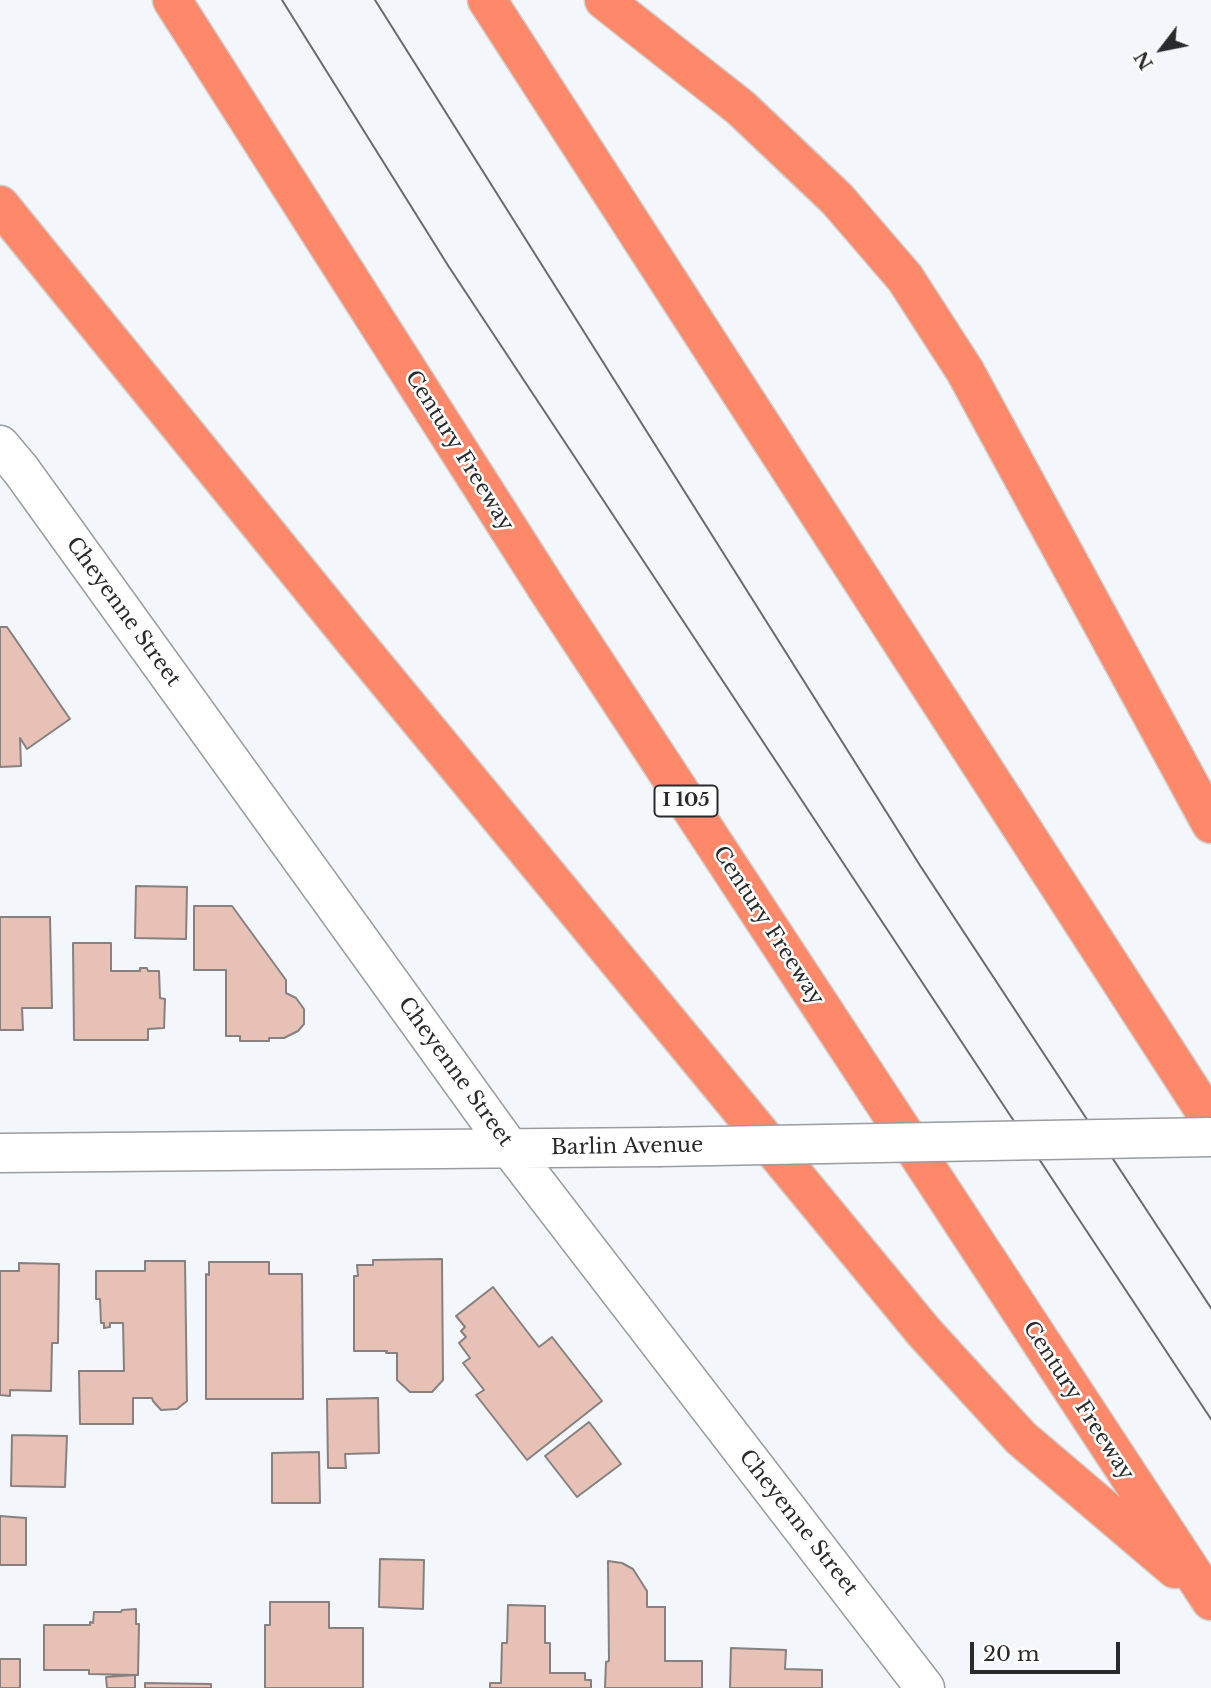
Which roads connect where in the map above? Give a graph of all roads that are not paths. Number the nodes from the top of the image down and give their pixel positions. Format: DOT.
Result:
graph roads {
  1 [pos="172,0"];
  2 [pos="487,0"];
  3 [pos="604,0"];
  4 [pos="0,205"];
  5 [pos="7,462"];
  6 [pos="1211,824"];
  7 [pos="1211,1121"];
  8 [pos="1211,1137"];
  9 [pos="511,1150"];
  10 [pos="0,1153"];
  11 [pos="1210,1599"];
  12 [pos="925,1688"];
  1 -- 11 [label="highway, Century Freeway / I 105"];
  2 -- 7 [label="highway"];
  3 -- 6 [label="highway"];
  4 -- 11 [label="highway"];
  5 -- 9 [label="street, Cheyenne Street"];
  8 -- 9 [label="street, Barlin Avenue, bridge"];
  9 -- 10 [label="street, Barlin Avenue"];
  9 -- 12 [label="street, Cheyenne Street"];
}
